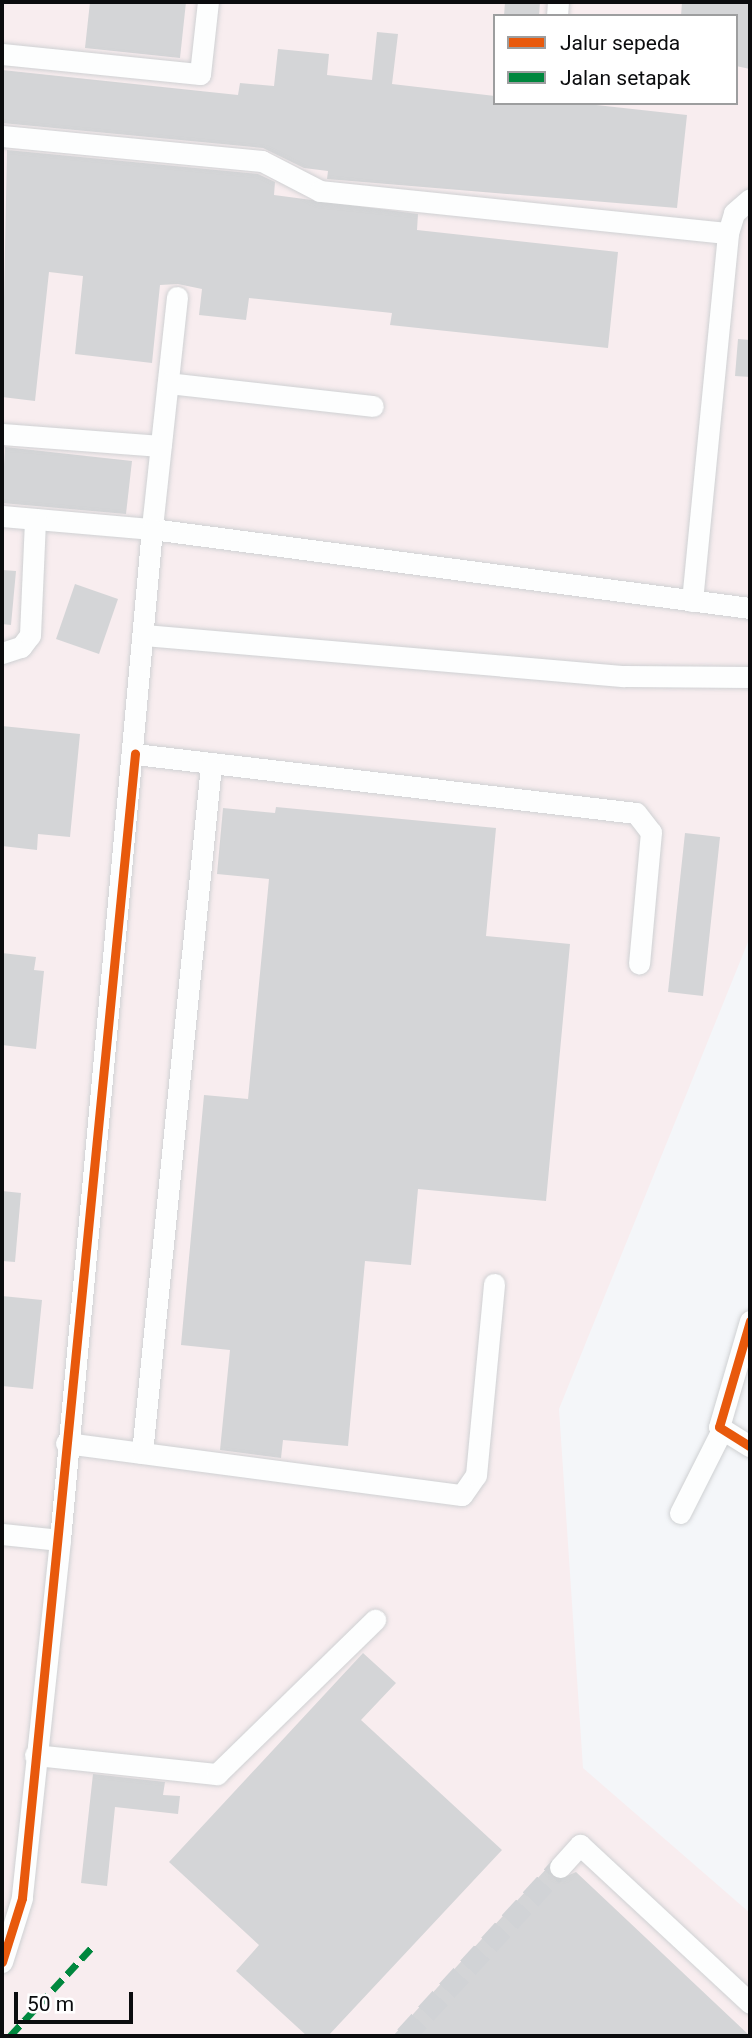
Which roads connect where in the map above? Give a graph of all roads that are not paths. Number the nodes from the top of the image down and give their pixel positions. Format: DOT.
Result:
graph roads {
  1 [pos="208,2"];
  2 [pos="2,54"];
  3 [pos="2,136"];
  4 [pos="750,199"];
  5 [pos="728,233"];
  6 [pos="177,297"];
  7 [pos="168,383"];
  8 [pos="373,406"];
  9 [pos="2,434"];
  10 [pos="161,446"];
  11 [pos="2,516"];
  12 [pos="35,519"];
  13 [pos="152,529"];
  14 [pos="692,601"];
  15 [pos="750,608"];
  16 [pos="144,635"];
  17 [pos="2,653"];
  18 [pos="750,677"];
  19 [pos="135,754"];
  20 [pos="211,765"];
  21 [pos="639,963"];
  22 [pos="494,1284"];
  23 [pos="750,1321"];
  24 [pos="721,1432"];
  25 [pos="66,1443"];
  26 [pos="750,1446"];
  27 [pos="142,1453"];
  28 [pos="680,1513"];
  29 [pos="2,1534"];
  30 [pos="60,1540"];
  31 [pos="375,1620"];
  32 [pos="34,1755"];
  33 [pos="560,1867"];
  34 [pos="2,1962"];
  35 [pos="750,2003"];
  1 -- 2 [label="street"];
  3 -- 5 [label="street"];
  4 -- 5 [label="street"];
  5 -- 14 [label="street"];
  6 -- 7 [label="street"];
  7 -- 8 [label="street"];
  7 -- 10 [label="street"];
  9 -- 10 [label="street"];
  10 -- 13 [label="street"];
  11 -- 12 [label="street"];
  12 -- 13 [label="street"];
  12 -- 17 [label="street"];
  13 -- 14 [label="street"];
  13 -- 16 [label="street"];
  14 -- 15 [label="street"];
  16 -- 18 [label="street"];
  16 -- 19 [label="street"];
  19 -- 20 [label="street"];
  19 -- 25 [label="street"];
  20 -- 21 [label="street"];
  20 -- 27 [label="street"];
  22 -- 27 [label="street"];
  23 -- 24 [label="street"];
  24 -- 26 [label="street"];
  24 -- 28 [label="street"];
  25 -- 27 [label="street"];
  25 -- 30 [label="street"];
  29 -- 30 [label="street"];
  30 -- 32 [label="street"];
  31 -- 32 [label="street"];
  32 -- 34 [label="street"];
  33 -- 35 [label="street"];
}
